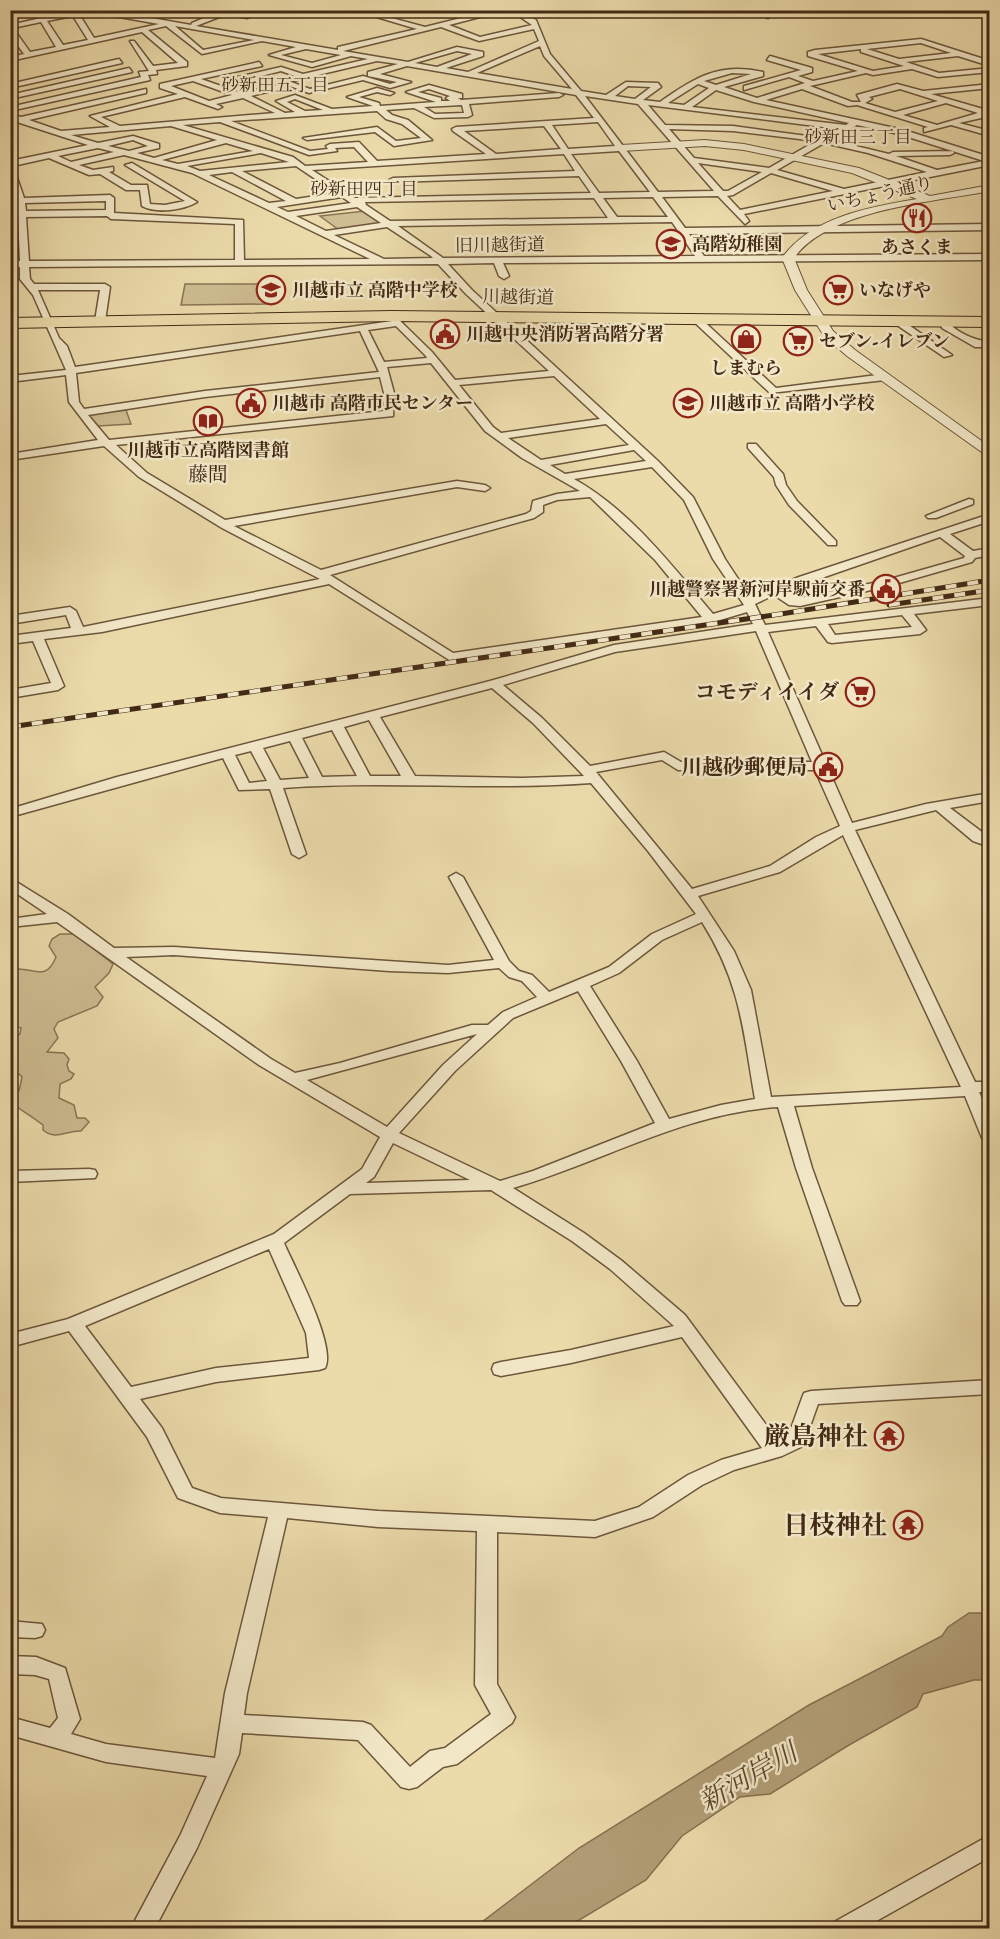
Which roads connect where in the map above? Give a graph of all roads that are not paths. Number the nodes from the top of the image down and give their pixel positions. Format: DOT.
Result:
graph roads {
  1 [pos="90,10"];
  2 [pos="263,10"];
  3 [pos="504,10"];
  4 [pos="513,10"];
  5 [pos="784,10"];
  6 [pos="229,11"];
  7 [pos="356,11"];
  8 [pos="753,11"];
  9 [pos="75,14"];
  10 [pos="167,14"];
  11 [pos="798,14"];
  12 [pos="768,16"];
  13 [pos="151,19"];
  14 [pos="43,21"];
  15 [pos="171,23"];
  16 [pos="536,23"];
  17 [pos="442,25"];
  18 [pos="191,26"];
  19 [pos="10,28"];
  20 [pos="424,29"];
  21 [pos="144,30"];
  22 [pos="235,36"];
  23 [pos="205,38"];
  24 [pos="187,39"];
  25 [pos="196,39"];
  26 [pos="269,39"];
  27 [pos="156,40"];
  28 [pos="92,41"];
  29 [pos="541,43"];
  30 [pos="310,46"];
  31 [pos="941,47"];
  32 [pos="61,48"];
  33 [pos="858,48"];
  34 [pos="337,51"];
  35 [pos="202,52"];
  36 [pos="354,54"];
  37 [pos="876,54"];
  38 [pos="961,54"];
  39 [pos="28,55"];
  40 [pos="210,57"];
  41 [pos="68,58"];
  42 [pos="380,58"];
  43 [pos="10,59"];
  44 [pos="119,61"];
  45 [pos="897,61"];
  46 [pos="409,63"];
  47 [pos="259,64"];
  48 [pos="990,64"];
  49 [pos="75,66"];
  50 [pos="913,66"];
  51 [pos="152,68"];
  52 [pos="433,68"];
  53 [pos="84,69"];
  54 [pos="129,70"];
  55 [pos="990,70"];
  56 [pos="330,71"];
  57 [pos="866,71"];
  58 [pos="459,73"];
  59 [pos="261,74"];
  60 [pos="469,74"];
  61 [pos="793,74"];
  62 [pos="938,75"];
  63 [pos="302,77"];
  64 [pos="990,77"];
  65 [pos="413,78"];
  66 [pos="193,79"];
  67 [pos="237,80"];
  68 [pos="354,80"];
  69 [pos="422,80"];
  70 [pos="954,80"];
  71 [pos="696,81"];
  72 [pos="284,83"];
  73 [pos="813,83"];
  74 [pos="10,86"];
  75 [pos="801,86"];
  76 [pos="990,86"];
  77 [pos="716,87"];
  78 [pos="901,87"];
  79 [pos="143,91"];
  80 [pos="410,92"];
  81 [pos="579,93"];
  82 [pos="734,93"];
  83 [pos="917,93"];
  84 [pos="188,94"];
  85 [pos="243,96"];
  86 [pos="10,97"];
  87 [pos="608,97"];
  88 [pos="343,99"];
  89 [pos="726,99"];
  90 [pos="757,100"];
  91 [pos="639,101"];
  92 [pos="945,101"];
  93 [pos="366,102"];
  94 [pos="461,102"];
  95 [pos="210,103"];
  96 [pos="447,103"];
  97 [pos="857,103"];
  98 [pos="662,104"];
  99 [pos="416,105"];
  100 [pos="673,106"];
  101 [pos="718,106"];
  102 [pos="381,108"];
  103 [pos="685,108"];
  104 [pos="10,109"];
  105 [pos="706,111"];
  106 [pos="331,112"];
  107 [pos="987,113"];
  108 [pos="304,114"];
  109 [pos="289,115"];
  110 [pos="735,115"];
  111 [pos="895,115"];
  112 [pos="10,116"];
  113 [pos="243,118"];
  114 [pos="20,120"];
  115 [pos="220,120"];
  116 [pos="600,120"];
  117 [pos="856,122"];
  118 [pos="546,123"];
  119 [pos="951,123"];
  120 [pos="29,124"];
  121 [pos="171,124"];
  122 [pos="684,126"];
  123 [pos="710,126"];
  124 [pos="664,127"];
  125 [pos="846,127"];
  126 [pos="936,127"];
  127 [pos="10,128"];
  128 [pos="118,128"];
  129 [pos="357,132"];
  130 [pos="988,132"];
  131 [pos="552,133"];
  132 [pos="59,134"];
  133 [pos="522,135"];
  134 [pos="910,135"];
  135 [pos="321,136"];
  136 [pos="307,138"];
  137 [pos="226,140"];
  138 [pos="821,142"];
  139 [pos="677,144"];
  140 [pos="96,145"];
  141 [pos="286,145"];
  142 [pos="621,148"];
  143 [pos="264,151"];
  144 [pos="565,151"];
  145 [pos="127,152"];
  146 [pos="928,153"];
  147 [pos="965,153"];
  148 [pos="51,156"];
  149 [pos="494,156"];
  150 [pos="887,156"];
  151 [pos="795,157"];
  152 [pos="156,159"];
  153 [pos="691,160"];
  154 [pos="990,161"];
  155 [pos="370,163"];
  156 [pos="71,164"];
  157 [pos="10,165"];
  158 [pos="129,165"];
  159 [pos="178,166"];
  160 [pos="302,166"];
  161 [pos="963,167"];
  162 [pos="233,170"];
  163 [pos="102,171"];
  164 [pos="768,172"];
  165 [pos="200,173"];
  166 [pos="580,173"];
  167 [pos="938,173"];
  168 [pos="518,176"];
  169 [pos="393,180"];
  170 [pos="890,182"];
  171 [pos="988,190"];
  172 [pos="844,192"];
  173 [pos="346,194"];
  174 [pos="722,194"];
  175 [pos="655,195"];
  176 [pos="597,196"];
  177 [pos="504,197"];
  178 [pos="523,197"];
  179 [pos="419,198"];
  180 [pos="16,199"];
  181 [pos="930,200"];
  182 [pos="295,202"];
  183 [pos="359,202"];
  184 [pos="268,206"];
  185 [pos="110,213"];
  186 [pos="738,213"];
  187 [pos="519,214"];
  188 [pos="288,215"];
  189 [pos="674,219"];
  190 [pos="614,220"];
  191 [pos="389,224"];
  192 [pos="990,227"];
  193 [pos="816,229"];
  194 [pos="753,230"];
  195 [pos="10,231"];
  196 [pos="23,231"];
  197 [pos="683,231"];
  198 [pos="328,233"];
  199 [pos="990,257"];
  200 [pos="788,258"];
  201 [pos="701,259"];
  202 [pos="240,262"];
  203 [pos="380,262"];
  204 [pos="498,262"];
  205 [pos="442,263"];
  206 [pos="10,264"];
  207 [pos="25,264"];
  208 [pos="504,276"];
  209 [pos="32,287"];
  210 [pos="495,316"];
  211 [pos="695,318"];
  212 [pos="394,320"];
  213 [pos="818,320"];
  214 [pos="100,321"];
  215 [pos="897,321"];
  216 [pos="943,321"];
  217 [pos="50,322"];
  218 [pos="990,322"];
  219 [pos="10,323"];
  220 [pos="363,328"];
  221 [pos="990,344"];
  222 [pos="947,355"];
  223 [pos="434,360"];
  224 [pos="382,370"];
  225 [pos="71,371"];
  226 [pos="558,373"];
  227 [pos="885,377"];
  228 [pos="10,379"];
  229 [pos="452,383"];
  230 [pos="81,413"];
  231 [pos="608,421"];
  232 [pos="499,436"];
  233 [pos="106,443"];
  234 [pos="752,446"];
  235 [pos="636,447"];
  236 [pos="990,453"];
  237 [pos="10,457"];
  238 [pos="654,463"];
  239 [pos="539,464"];
  240 [pos="565,477"];
  241 [pos="485,488"];
  242 [pos="593,494"];
  243 [pos="957,496"];
  244 [pos="969,502"];
  245 [pos="990,515"];
  246 [pos="223,524"];
  247 [pos="957,530"];
  248 [pos="943,534"];
  249 [pos="832,543"];
  250 [pos="990,551"];
  251 [pos="971,555"];
  252 [pos="326,577"];
  253 [pos="775,591"];
  254 [pos="990,601"];
  255 [pos="749,604"];
  256 [pos="906,612"];
  257 [pos="710,618"];
  258 [pos="10,620"];
  259 [pos="819,621"];
  260 [pos="760,628"];
  261 [pos="79,632"];
  262 [pos="37,636"];
  263 [pos="10,639"];
  264 [pos="494,684"];
  265 [pos="10,694"];
  266 [pos="373,716"];
  267 [pos="337,726"];
  268 [pos="295,736"];
  269 [pos="256,747"];
  270 [pos="228,754"];
  271 [pos="821,766"];
  272 [pos="591,775"];
  273 [pos="317,780"];
  274 [pos="366,780"];
  275 [pos="410,780"];
  276 [pos="275,784"];
  277 [pos="990,797"];
  278 [pos="939,806"];
  279 [pos="10,813"];
  280 [pos="847,828"];
  281 [pos="990,843"];
  282 [pos="299,854"];
  283 [pos="456,877"];
  284 [pos="10,882"];
  285 [pos="690,894"];
  286 [pos="704,916"];
  287 [pos="63,917"];
  288 [pos="10,923"];
  289 [pos="110,953"];
  290 [pos="503,963"];
  291 [pos="581,983"];
  292 [pos="545,998"];
  293 [pos="494,1029"];
  294 [pos="293,1078"];
  295 [pos="990,1087"];
  296 [pos="970,1089"];
  297 [pos="785,1102"];
  298 [pos="764,1103"];
  299 [pos="664,1125"];
  300 [pos="389,1135"];
  301 [pos="990,1138"];
  302 [pos="89,1174"];
  303 [pos="10,1177"];
  304 [pos="496,1186"];
  305 [pos="346,1189"];
  306 [pos="274,1241"];
  307 [pos="851,1301"];
  308 [pos="73,1324"];
  309 [pos="687,1329"];
  310 [pos="10,1341"];
  311 [pos="501,1370"];
  312 [pos="990,1386"];
  313 [pos="126,1395"];
  314 [pos="775,1451"];
  315 [pos="279,1511"];
  316 [pos="488,1525"];
  317 [pos="10,1629"];
  318 [pos="35,1630"];
  319 [pos="10,1665"];
  320 [pos="232,1723"];
  321 [pos="10,1726"];
  322 [pos="55,1739"];
  323 [pos="221,1768"];
  324 [pos="990,1845"];
  325 [pos="143,1929"];
  326 [pos="844,1929"];
  1 -- 9 [label="street"];
  1 -- 13 [label="street"];
  2 -- 6 [label="street"];
  3 -- 17 [label="street"];
  4 -- 16 [label="street"];
  5 -- 11 [label="street"];
  6 -- 18 [label="street"];
  7 -- 20 [label="street"];
  8 -- 12 [label="street"];
  9 -- 14 [label="street"];
  9 -- 28 [label="street"];
  10 -- 13 [label="street"];
  13 -- 15 [label="street"];
  14 -- 19 [label="street"];
  14 -- 32 [label="street"];
  15 -- 18 [label="street"];
  15 -- 21 [label="street"];
  15 -- 24 [label="street"];
  16 -- 17 [label="street"];
  16 -- 29 [label="street"];
  17 -- 20 [label="street"];
  18 -- 26 [label="street"];
  19 -- 39 [label="street"];
  20 -- 34 [label="street"];
  21 -- 27 [label="street"];
  21 -- 28 [label="street"];
  22 -- 23 [label="street"];
  24 -- 25 [label="street"];
  24 -- 35 [label="street"];
  26 -- 30 [label="street"];
  26 -- 35 [label="street"];
  27 -- 51 [label="street"];
  27 -- 51 [label="street"];
  28 -- 32 [label="street"];
  29 -- 60 [label="street"];
  29 -- 81 [label="street"];
  30 -- 34 [label="street"];
  30 -- 36 [label="street"];
  31 -- 33 [label="street"];
  31 -- 37 [label="street"];
  31 -- 38 [label="street"];
  32 -- 39 [label="street"];
  32 -- 41 [label="street"];
  33 -- 37 [label="street"];
  33 -- 57 [label="street"];
  34 -- 36 [label="street"];
  35 -- 40 [label="street"];
  36 -- 42 [label="street"];
  37 -- 45 [label="street"];
  38 -- 45 [label="street"];
  38 -- 48 [label="street"];
  39 -- 43 [label="street"];
  42 -- 46 [label="street"];
  42 -- 56 [label="street"];
  44 -- 53 [label="street"];
  45 -- 50 [label="street"];
  46 -- 52 [label="street"];
  46 -- 52 [label="street"];
  46 -- 68 [label="street"];
  47 -- 66 [label="street"];
  49 -- 53 [label="street"];
  50 -- 57 [label="street"];
  50 -- 62 [label="street"];
  51 -- 104 [label="street"];
  52 -- 58 [label="street"];
  52 -- 65 [label="street"];
  53 -- 74 [label="street"];
  54 -- 86 [label="street"];
  55 -- 62 [label="street"];
  56 -- 63 [label="street"];
  56 -- 68 [label="street"];
  57 -- 73 [label="street"];
  58 -- 60 [label="street"];
  58 -- 69 [label="street"];
  59 -- 63 [label="street"];
  59 -- 67 [label="street"];
  59 -- 72 [label="street"];
  60 -- 81 [label="street"];
  61 -- 61 [label="street"];
  61 -- 73 [label="street"];
  61 -- 82 [label="street"];
  62 -- 70 [label="street"];
  63 -- 72 [label="street"];
  64 -- 70 [label="street"];
  66 -- 84 [label="street"];
  66 -- 85 [label="street"];
  68 -- 72 [label="street"];
  70 -- 78 [label="street"];
  71 -- 77 [label="street"];
  71 -- 77 [label="street"];
  71 -- 98 [label="street"];
  72 -- 85 [label="street"];
  73 -- 75 [label="street"];
  75 -- 90 [label="street"];
  75 -- 97 [label="street"];
  76 -- 83 [label="street"];
  77 -- 82 [label="street"];
  77 -- 103 [label="street"];
  78 -- 83 [label="street"];
  78 -- 97 [label="street"];
  79 -- 114 [label="street"];
  80 -- 88 [label="street"];
  80 -- 94 [label="street"];
  80 -- 96 [label="street"];
  81 -- 87 [label="street"];
  81 -- 94 [label="street"];
  81 -- 116 [label="street"];
  82 -- 89 [label="street"];
  82 -- 90 [label="street"];
  83 -- 92 [label="street"];
  84 -- 95 [label="street"];
  84 -- 128 [label="street"];
  85 -- 95 [label="street"];
  85 -- 109 [label="street"];
  87 -- 91 [label="street"];
  87 -- 91 [label="street"];
  88 -- 93 [label="street"];
  88 -- 93 [label="street"];
  90 -- 110 [label="street"];
  90 -- 117 [label="street"];
  91 -- 98 [label="street"];
  91 -- 124 [label="street"];
  92 -- 107 [label="street"];
  92 -- 111 [label="street"];
  93 -- 102 [label="street"];
  94 -- 96 [label="street"];
  94 -- 99 [label="street"];
  95 -- 113 [label="street"];
  96 -- 99 [label="street"];
  97 -- 111 [label="street"];
  98 -- 100 [label="street"];
  99 -- 102 [label="street"];
  100 -- 103 [label="street"];
  100 -- 122 [label="street"];
  101 -- 105 [label="street"];
  102 -- 106 [label="street"];
  102 -- 129 [label="street"];
  103 -- 105 [label="street"];
  105 -- 110 [label="street"];
  105 -- 123 [label="street"];
  106 -- 108 [label="street"];
  106 -- 108 [label="street"];
  106 -- 129 [label="street"];
  107 -- 119 [label="street"];
  108 -- 109 [label="street"];
  109 -- 113 [label="street"];
  109 -- 135 [label="street"];
  110 -- 125 [label="street"];
  111 -- 126 [label="street"];
  112 -- 114 [label="street"];
  113 -- 115 [label="street"];
  114 -- 120 [label="street"];
  115 -- 121 [label="street"];
  115 -- 141 [label="street"];
  116 -- 118 [label="street"];
  116 -- 142 [label="street"];
  117 -- 125 [label="street"];
  117 -- 134 [label="street"];
  118 -- 131 [label="street"];
  118 -- 149 [label="street"];
  119 -- 126 [label="street"];
  119 -- 130 [label="street"];
  120 -- 127 [label="street"];
  120 -- 132 [label="street"];
  121 -- 128 [label="street"];
  121 -- 137 [label="street"];
  122 -- 123 [label="street"];
  122 -- 124 [label="street"];
  123 -- 138 [label="street"];
  124 -- 139 [label="street"];
  125 -- 138 [label="street"];
  126 -- 134 [label="street"];
  128 -- 132 [label="street"];
  129 -- 135 [label="street"];
  131 -- 133 [label="street"];
  131 -- 144 [label="street"];
  132 -- 140 [label="street"];
  134 -- 147 [label="street"];
  135 -- 136 [label="street"];
  137 -- 143 [label="street"];
  137 -- 152 [label="street"];
  138 -- 150 [label="street"];
  138 -- 151 [label="street"];
  139 -- 142 [label="street"];
  139 -- 151 [label="street"];
  139 -- 153 [label="street"];
  140 -- 145 [label="street"];
  140 -- 145 [label="street"];
  140 -- 148 [label="street"];
  141 -- 143 [label="street"];
  141 -- 155 [label="street"];
  142 -- 144 [label="street"];
  142 -- 175 [label="street"];
  143 -- 159 [label="street"];
  143 -- 160 [label="street"];
  144 -- 149 [label="street"];
  144 -- 166 [label="street"];
  145 -- 152 [label="street"];
  145 -- 156 [label="street"];
  146 -- 147 [label="street"];
  146 -- 150 [label="street"];
  146 -- 161 [label="street"];
  147 -- 154 [label="street"];
  148 -- 156 [label="street"];
  148 -- 157 [label="street"];
  149 -- 155 [label="street"];
  150 -- 167 [label="street"];
  151 -- 164 [label="street"];
  151 -- 170 [label="street"];
  152 -- 158 [label="street"];
  152 -- 159 [label="street"];
  153 -- 164 [label="street"];
  153 -- 174 [label="street"];
  154 -- 161 [label="street"];
  155 -- 160 [label="street"];
  155 -- 169 [label="street"];
  156 -- 163 [label="street"];
  157 -- 180 [label="street"];
  158 -- 163 [label="street"];
  158 -- 163 [label="street"];
  159 -- 165 [label="street"];
  160 -- 162 [label="street"];
  160 -- 173 [label="street"];
  161 -- 167 [label="street"];
  162 -- 165 [label="street"];
  162 -- 182 [label="street"];
  164 -- 172 [label="street"];
  164 -- 174 [label="street"];
  165 -- 184 [label="street"];
  166 -- 168 [label="street"];
  166 -- 176 [label="street"];
  167 -- 170 [label="street"];
  168 -- 169 [label="street"];
  168 -- 178 [label="street"];
  169 -- 179 [label="street"];
  170 -- 172 [label="street"];
  170 -- 181 [label="street"];
  171 -- 181 [label="street, いちょう通り"];
  172 -- 186 [label="street"];
  173 -- 182 [label="street"];
  173 -- 183 [label="street"];
  174 -- 175 [label="street"];
  174 -- 186 [label="street"];
  175 -- 176 [label="street"];
  175 -- 189 [label="street"];
  176 -- 178 [label="street"];
  176 -- 190 [label="street"];
  177 -- 178 [label="street"];
  177 -- 179 [label="street"];
  177 -- 187 [label="street"];
  179 -- 183 [label="street"];
  180 -- 185 [label="street"];
  180 -- 185 [label="street"];
  180 -- 196 [label="street"];
  181 -- 193 [label="street, いちょう通り"];
  182 -- 184 [label="street"];
  183 -- 188 [label="street"];
  183 -- 191 [label="street"];
  184 -- 188 [label="street"];
  185 -- 202 [label="street"];
  186 -- 194 [label="street"];
  187 -- 190 [label="street"];
  187 -- 191 [label="street"];
  188 -- 198 [label="street"];
  189 -- 190 [label="street"];
  189 -- 197 [label="street"];
  191 -- 198 [label="street"];
  191 -- 205 [label="street"];
  192 -- 193 [label="street"];
  193 -- 194 [label="street"];
  193 -- 200 [label="street, いちょう通り"];
  194 -- 197 [label="street"];
  195 -- 196 [label="street"];
  196 -- 207 [label="street"];
  197 -- 201 [label="street"];
  198 -- 203 [label="street"];
  199 -- 200 [label="street, 旧川越街道"];
  200 -- 201 [label="street, 旧川越街道"];
  200 -- 213 [label="street"];
  201 -- 204 [label="street, 旧川越街道"];
  202 -- 203 [label="street, 旧川越街道"];
  202 -- 207 [label="street, 旧川越街道"];
  203 -- 205 [label="street, 旧川越街道"];
  204 -- 205 [label="street, 旧川越街道"];
  204 -- 208 [label="street"];
  205 -- 210 [label="street"];
  206 -- 207 [label="street, 旧川越街道"];
  207 -- 209 [label="street"];
  209 -- 214 [label="street"];
  209 -- 217 [label="street"];
  210 -- 211 [label="highway, 川越街道"];
  210 -- 212 [label="highway, 川越街道"];
  210 -- 226 [label="street"];
  211 -- 213 [label="highway, 川越街道"];
  211 -- 227 [label="street"];
  212 -- 214 [label="highway, 川越街道"];
  212 -- 220 [label="street"];
  212 -- 223 [label="street"];
  213 -- 215 [label="highway, 川越街道"];
  213 -- 227 [label="street"];
  214 -- 217 [label="highway, 川越街道"];
  215 -- 216 [label="highway, 川越街道"];
  215 -- 222 [label="street"];
  216 -- 218 [label="highway, 川越街道"];
  216 -- 221 [label="street"];
  217 -- 219 [label="highway, 川越街道"];
  217 -- 225 [label="street"];
  220 -- 224 [label="street"];
  220 -- 225 [label="street"];
  223 -- 224 [label="street"];
  223 -- 229 [label="street"];
  224 -- 230 [label="street"];
  224 -- 233 [label="street"];
  225 -- 228 [label="street"];
  225 -- 230 [label="street"];
  226 -- 229 [label="street"];
  226 -- 231 [label="street"];
  227 -- 236 [label="street"];
  229 -- 232 [label="street"];
  230 -- 233 [label="street"];
  231 -- 232 [label="street"];
  231 -- 235 [label="street"];
  232 -- 239 [label="street"];
  233 -- 237 [label="street"];
  233 -- 246 [label="street"];
  234 -- 249 [label="street"];
  235 -- 238 [label="street"];
  235 -- 239 [label="street"];
  238 -- 240 [label="street"];
  238 -- 255 [label="street"];
  239 -- 240 [label="street"];
  240 -- 242 [label="street"];
  241 -- 246 [label="street"];
  242 -- 252 [label="street"];
  242 -- 257 [label="street"];
  243 -- 244 [label="street"];
  244 -- 245 [label="street"];
  244 -- 247 [label="street"];
  245 -- 247 [label="street"];
  246 -- 252 [label="street"];
  247 -- 248 [label="street"];
  248 -- 251 [label="street"];
  248 -- 253 [label="street"];
  250 -- 251 [label="street"];
  251 -- 253 [label="street"];
  252 -- 257 [label="street"];
  252 -- 261 [label="street"];
  253 -- 255 [label="street"];
  254 -- 256 [label="street"];
  255 -- 257 [label="street"];
  255 -- 260 [label="street"];
  256 -- 259 [label="street"];
  256 -- 259 [label="street"];
  258 -- 261 [label="street"];
  259 -- 260 [label="street"];
  260 -- 264 [label="street"];
  260 -- 271 [label="street"];
  261 -- 262 [label="street"];
  262 -- 263 [label="street"];
  262 -- 265 [label="street"];
  264 -- 266 [label="street"];
  264 -- 272 [label="street"];
  266 -- 267 [label="street"];
  266 -- 275 [label="street"];
  267 -- 268 [label="street"];
  267 -- 274 [label="street"];
  268 -- 269 [label="street"];
  268 -- 273 [label="street"];
  269 -- 270 [label="street"];
  269 -- 276 [label="street"];
  270 -- 276 [label="street"];
  270 -- 279 [label="street"];
  271 -- 272 [label="street"];
  271 -- 280 [label="street"];
  272 -- 275 [label="street"];
  272 -- 285 [label="street"];
  273 -- 274 [label="street"];
  273 -- 276 [label="street"];
  274 -- 275 [label="street"];
  276 -- 282 [label="street"];
  277 -- 278 [label="street"];
  278 -- 280 [label="street"];
  278 -- 281 [label="street"];
  280 -- 285 [label="street"];
  280 -- 296 [label="street"];
  283 -- 290 [label="street"];
  284 -- 287 [label="street"];
  285 -- 286 [label="street"];
  286 -- 291 [label="street"];
  286 -- 298 [label="street"];
  287 -- 288 [label="street"];
  287 -- 289 [label="street"];
  289 -- 290 [label="street"];
  289 -- 294 [label="street"];
  290 -- 292 [label="street"];
  291 -- 292 [label="street"];
  291 -- 299 [label="street"];
  292 -- 293 [label="street"];
  293 -- 294 [label="street"];
  293 -- 300 [label="street"];
  294 -- 300 [label="street"];
  295 -- 296 [label="street"];
  296 -- 297 [label="street"];
  296 -- 301 [label="street"];
  297 -- 298 [label="street"];
  297 -- 307 [label="street"];
  298 -- 299 [label="street"];
  299 -- 304 [label="street"];
  300 -- 304 [label="street"];
  300 -- 305 [label="street"];
  302 -- 303 [label="street"];
  304 -- 305 [label="street"];
  304 -- 309 [label="street"];
  305 -- 306 [label="street"];
  306 -- 308 [label="street"];
  306 -- 313 [label="street"];
  308 -- 310 [label="street"];
  308 -- 313 [label="street"];
  309 -- 311 [label="street"];
  309 -- 314 [label="street"];
  312 -- 314 [label="street"];
  313 -- 315 [label="street"];
  314 -- 316 [label="street"];
  315 -- 316 [label="street"];
  315 -- 320 [label="street"];
  316 -- 320 [label="street"];
  317 -- 318 [label="street"];
  319 -- 322 [label="street"];
  320 -- 323 [label="street"];
  321 -- 322 [label="street"];
  322 -- 323 [label="street"];
  323 -- 325 [label="street"];
  324 -- 326 [label="street"];
}
